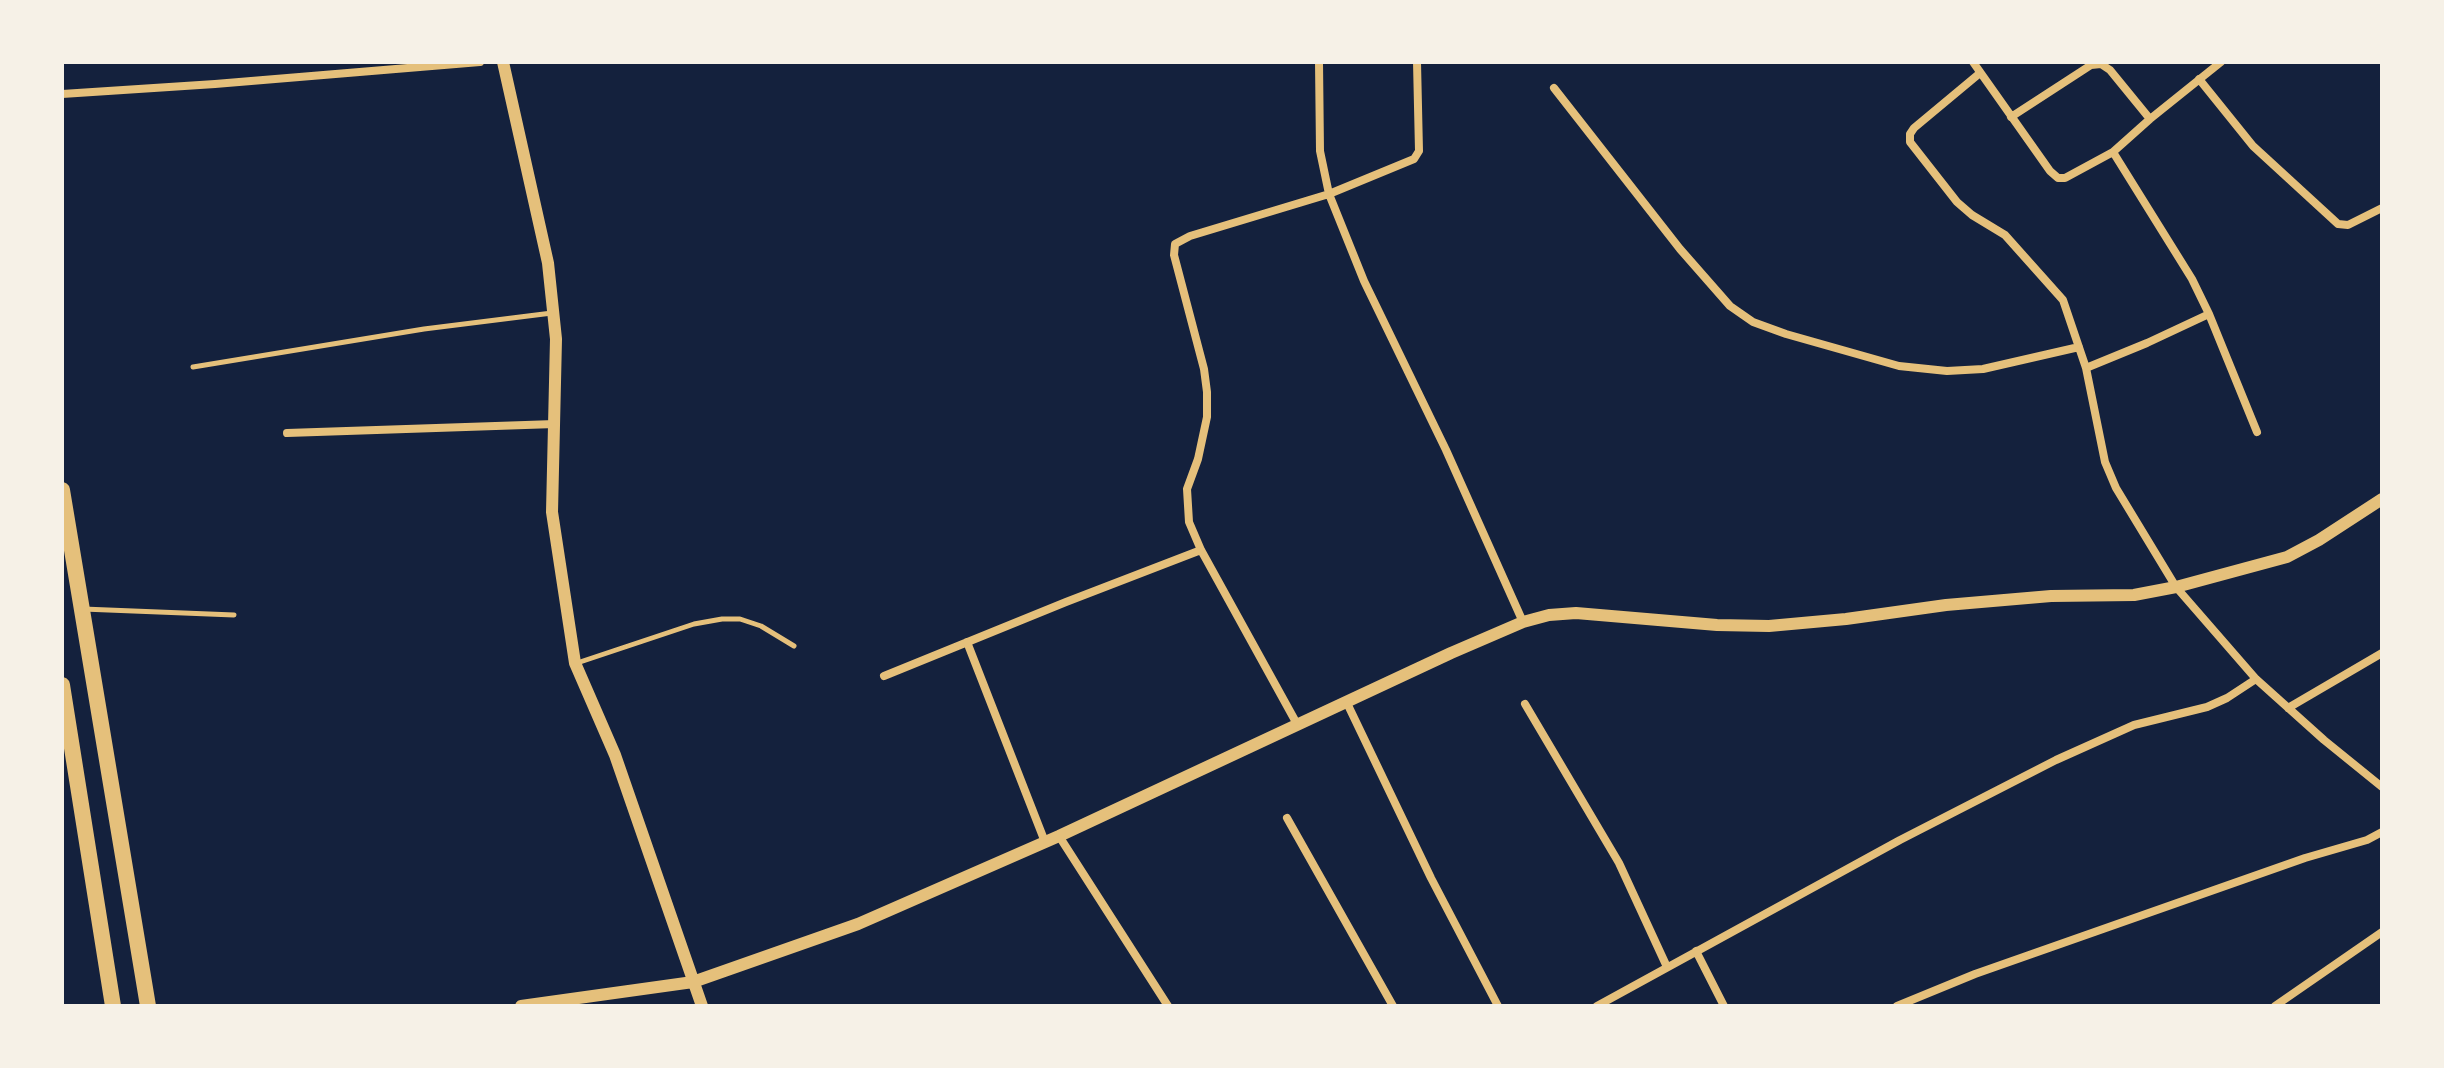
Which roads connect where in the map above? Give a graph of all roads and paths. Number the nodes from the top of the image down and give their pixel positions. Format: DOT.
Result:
graph roads {
  1 [pos="480,62"];
  2 [pos="503,62"];
  3 [pos="1319,62"];
  4 [pos="1417,62"];
  5 [pos="1973,62"];
  6 [pos="2221,62"];
  7 [pos="1980,73"];
  8 [pos="2199,79"];
  9 [pos="1554,88"];
  10 [pos="62,94"];
  11 [pos="2011,117"];
  12 [pos="2150,119"];
  13 [pos="2113,152"];
  14 [pos="1329,194"];
  15 [pos="2382,208"];
  16 [pos="553,312"];
  17 [pos="2209,314"];
  18 [pos="2079,347"];
  19 [pos="193,367"];
  20 [pos="2086,368"];
  21 [pos="555,424"];
  22 [pos="2257,432"];
  23 [pos="287,433"];
  24 [pos="62,490"];
  25 [pos="2382,499"];
  26 [pos="1201,550"];
  27 [pos="2176,587"];
  28 [pos="81,609"];
  29 [pos="234,615"];
  30 [pos="1523,622"];
  31 [pos="967,642"];
  32 [pos="794,646"];
  33 [pos="2382,653"];
  34 [pos="575,663"];
  35 [pos="884,676"];
  36 [pos="2256,679"];
  37 [pos="62,685"];
  38 [pos="1346,701"];
  39 [pos="1525,704"];
  40 [pos="2288,708"];
  41 [pos="1297,724"];
  42 [pos="2382,787"];
  43 [pos="1287,818"];
  44 [pos="2382,832"];
  45 [pos="1059,836"];
  46 [pos="1045,842"];
  47 [pos="2382,932"];
  48 [pos="1696,951"];
  49 [pos="1667,967"];
  50 [pos="693,982"];
  51 [pos="113,1006"];
  52 [pos="148,1006"];
  53 [pos="521,1006"];
  54 [pos="702,1006"];
  55 [pos="1168,1006"];
  56 [pos="1393,1006"];
  57 [pos="1498,1006"];
  58 [pos="1597,1006"];
  59 [pos="1724,1006"];
  60 [pos="1897,1006"];
  61 [pos="2275,1006"];
  1 -- 10 [label="street"];
  2 -- 16 [label="street"];
  3 -- 14 [label="street"];
  4 -- 14 [label="street"];
  5 -- 7 [label="street"];
  6 -- 8 [label="street"];
  7 -- 11 [label="street"];
  7 -- 18 [label="street"];
  8 -- 12 [label="street"];
  8 -- 15 [label="street"];
  9 -- 18 [label="street"];
  11 -- 12 [label="street"];
  11 -- 13 [label="street"];
  12 -- 13 [label="street"];
  13 -- 17 [label="street"];
  14 -- 26 [label="street"];
  14 -- 30 [label="street"];
  16 -- 19 [label="lane"];
  16 -- 21 [label="street"];
  17 -- 20 [label="street"];
  17 -- 22 [label="street"];
  18 -- 20 [label="street"];
  20 -- 27 [label="street"];
  21 -- 23 [label="street"];
  21 -- 34 [label="street"];
  24 -- 28 [label="main road"];
  25 -- 27 [label="street"];
  26 -- 31 [label="street"];
  26 -- 41 [label="street"];
  27 -- 30 [label="street"];
  27 -- 36 [label="street"];
  28 -- 29 [label="lane"];
  28 -- 52 [label="main road"];
  30 -- 38 [label="street"];
  31 -- 35 [label="street"];
  31 -- 46 [label="street"];
  32 -- 34 [label="lane"];
  33 -- 40 [label="street"];
  34 -- 50 [label="street"];
  36 -- 40 [label="street"];
  36 -- 48 [label="street"];
  37 -- 51 [label="main road"];
  38 -- 41 [label="street"];
  38 -- 57 [label="street"];
  39 -- 49 [label="street"];
  40 -- 42 [label="street"];
  41 -- 45 [label="street"];
  43 -- 56 [label="street"];
  44 -- 60 [label="street"];
  45 -- 46 [label="street"];
  45 -- 55 [label="street"];
  46 -- 50 [label="street"];
  47 -- 61 [label="street"];
  48 -- 49 [label="street"];
  48 -- 59 [label="street"];
  49 -- 58 [label="street"];
  50 -- 53 [label="street"];
  50 -- 54 [label="street"];
}
